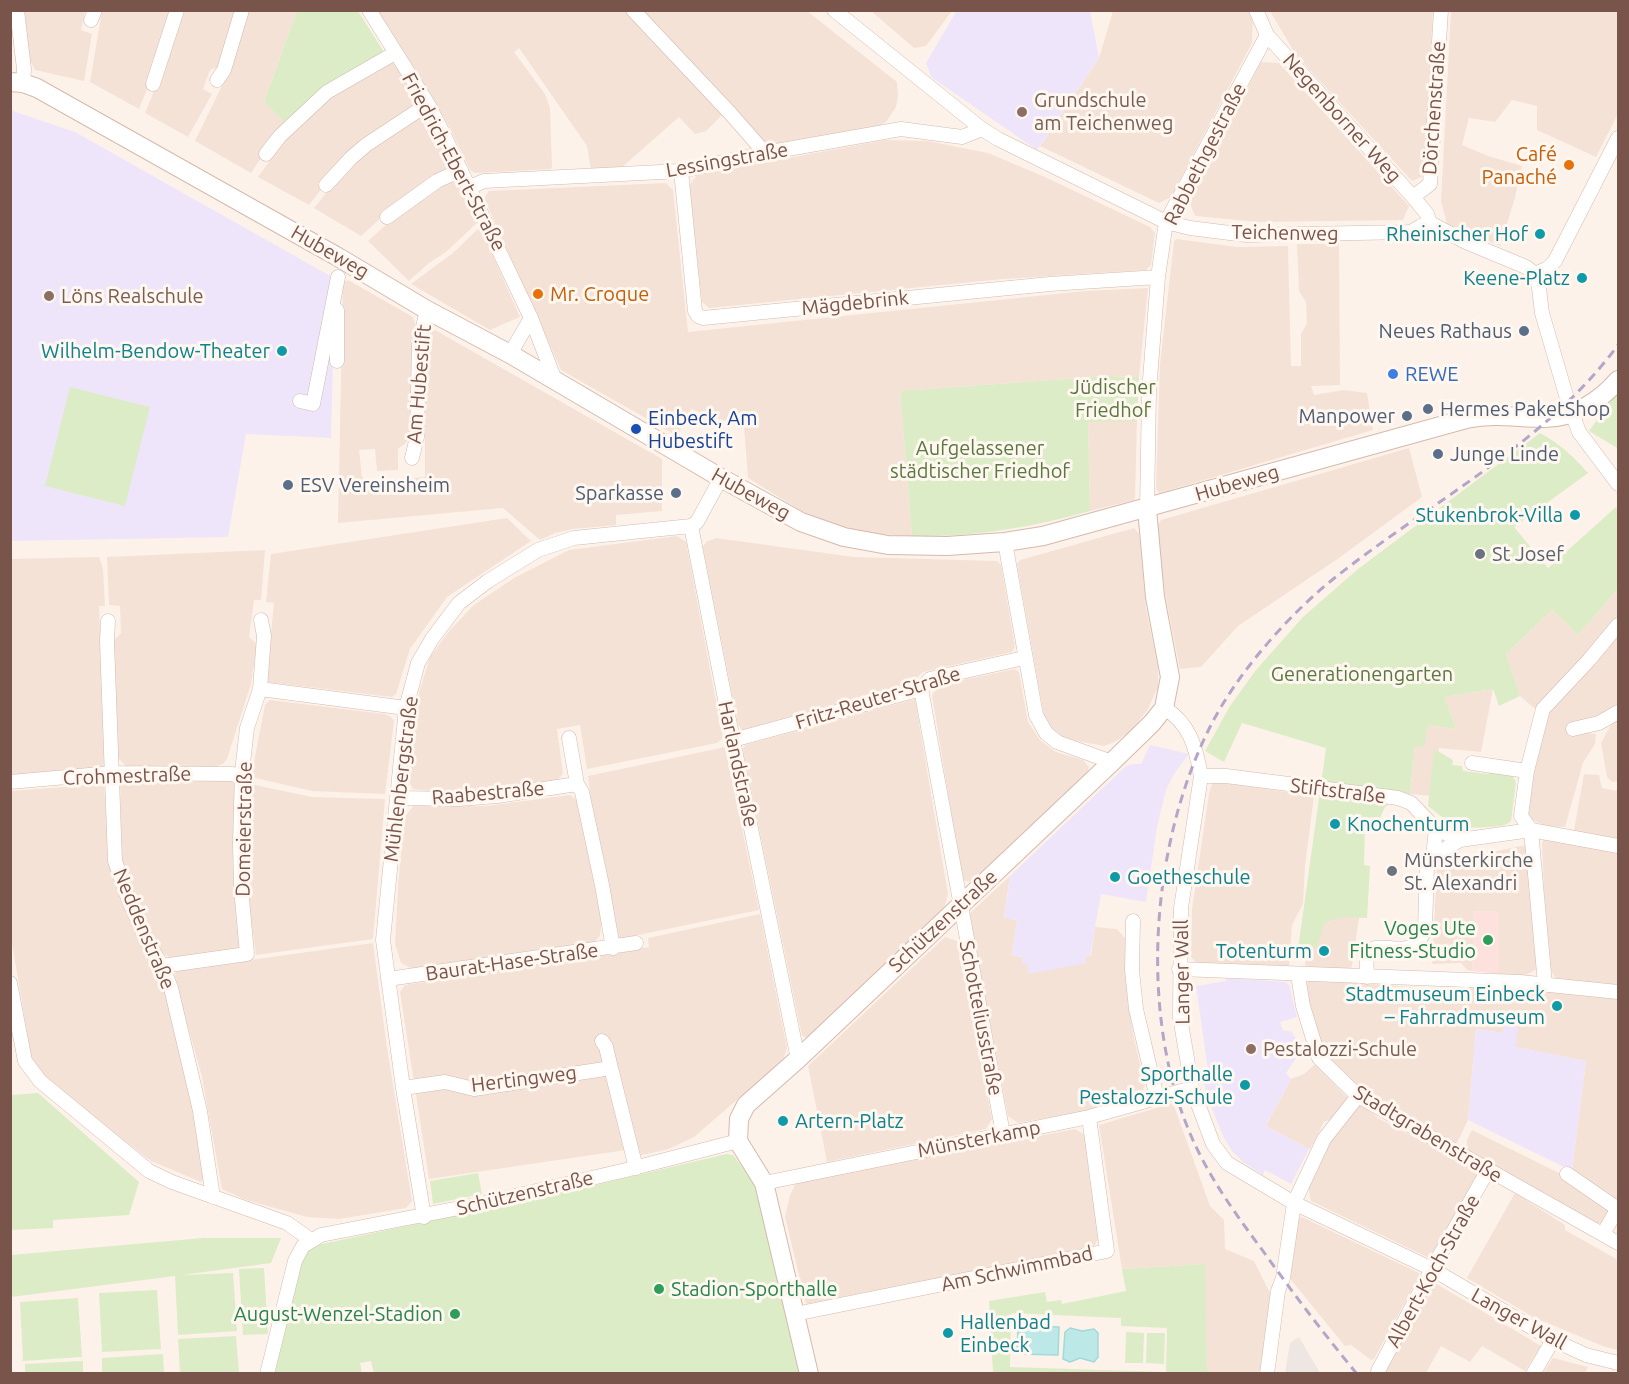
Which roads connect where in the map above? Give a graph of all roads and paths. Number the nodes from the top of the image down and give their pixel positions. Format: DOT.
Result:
graph roads {
  1 [pos="17,10"];
  2 [pos="177,10"];
  3 [pos="242,10"];
  4 [pos="369,10"];
  5 [pos="633,10"];
  6 [pos="834,10"];
  7 [pos="1256,10"];
  8 [pos="1441,10"];
  9 [pos="1267,35"];
  10 [pos="394,52"];
  11 [pos="217,81"];
  12 [pos="17,83"];
  13 [pos="153,84"];
  14 [pos="428,104"];
  15 [pos="982,129"];
  16 [pos="1618,138"];
  17 [pos="765,153"];
  18 [pos="266,154"];
  19 [pos="461,170"];
  20 [pos="681,171"];
  21 [pos="326,185"];
  22 [pos="470,187"];
  23 [pos="1413,197"];
  24 [pos="387,217"];
  25 [pos="1166,222"];
  26 [pos="1430,223"];
  27 [pos="338,256"];
  28 [pos="1536,274"];
  29 [pos="1158,277"];
  30 [pos="427,310"];
  31 [pos="531,318"];
  32 [pos="331,339"];
  33 [pos="512,350"];
  34 [pos="337,361"];
  35 [pos="555,380"];
  36 [pos="1618,380"];
  37 [pos="300,401"];
  38 [pos="1572,412"];
  39 [pos="412,458"];
  40 [pos="721,478"];
  41 [pos="1618,484"];
  42 [pos="1147,509"];
  43 [pos="691,525"];
  44 [pos="1005,542"];
  45 [pos="261,620"];
  46 [pos="108,621"];
  47 [pos="1618,626"];
  48 [pos="1024,658"];
  49 [pos="921,688"];
  50 [pos="260,689"];
  51 [pos="406,708"];
  52 [pos="1164,708"];
  53 [pos="1618,712"];
  54 [pos="1573,729"];
  55 [pos="569,738"];
  56 [pos="733,740"];
  57 [pos="1112,762"];
  58 [pos="1472,763"];
  59 [pos="1527,771"];
  60 [pos="112,773"];
  61 [pos="1201,776"];
  62 [pos="242,777"];
  63 [pos="10,782"];
  64 [pos="577,783"];
  65 [pos="398,798"];
  66 [pos="1436,828"];
  67 [pos="1531,830"];
  68 [pos="1460,840"];
  69 [pos="1618,846"];
  70 [pos="1433,856"];
  71 [pos="960,906"];
  72 [pos="1133,921"];
  73 [pos="636,944"];
  74 [pos="613,948"];
  75 [pos="162,966"];
  76 [pos="1179,969"];
  77 [pos="1299,975"];
  78 [pos="1367,977"];
  79 [pos="388,979"];
  80 [pos="10,983"];
  81 [pos="1545,984"];
  82 [pos="1618,992"];
  83 [pos="602,1041"];
  84 [pos="798,1059"];
  85 [pos="610,1068"];
  86 [pos="403,1088"];
  87 [pos="1192,1088"];
  88 [pos="1358,1096"];
  89 [pos="1156,1098"];
  90 [pos="1089,1117"];
  91 [pos="1003,1134"];
  92 [pos="741,1146"];
  93 [pos="636,1168"];
  94 [pos="1488,1170"];
  95 [pos="1568,1174"];
  96 [pos="764,1183"];
  97 [pos="213,1197"];
  98 [pos="1294,1203"];
  99 [pos="1618,1209"];
  100 [pos="424,1216"];
  101 [pos="1603,1234"];
  102 [pos="311,1240"];
  103 [pos="1618,1243"];
  104 [pos="1431,1269"];
  105 [pos="795,1314"];
  106 [pos="1552,1340"];
  107 [pos="1618,1363"];
  108 [pos="1378,1371"];
  109 [pos="267,1374"];
  110 [pos="809,1374"];
  111 [pos="1267,1374"];
  112 [pos="1533,1374"];
  1 -- 12 [label="street"];
  2 -- 13 [label="street"];
  3 -- 11 [label="street"];
  4 -- 10 [label="street, Friedrich-Ebert-Straße"];
  5 -- 17 [label="street"];
  6 -- 15 [label="street, Teichenweg"];
  7 -- 9 [label="street, Negenborner Weg"];
  8 -- 23 [label="street, Dörchenstraße"];
  9 -- 23 [label="street, Negenborner Weg"];
  9 -- 25 [label="street, Rabbethgestraße"];
  10 -- 14 [label="street, Friedrich-Ebert-Straße"];
  10 -- 18 [label="street"];
  12 -- 27 [label="street, Hubeweg"];
  14 -- 19 [label="street, Friedrich-Ebert-Straße"];
  14 -- 21 [label="street"];
  15 -- 17 [label="street, Lessingstraße"];
  15 -- 25 [label="street, Teichenweg"];
  16 -- 28 [label="street"];
  17 -- 20 [label="street, Lessingstraße"];
  19 -- 22 [label="street, Friedrich-Ebert-Straße"];
  19 -- 24 [label="street"];
  20 -- 22 [label="street, Lessingstraße"];
  20 -- 29 [label="street, Mägdebrink"];
  22 -- 31 [label="street, Friedrich-Ebert-Straße"];
  23 -- 26 [label="street, Negenborner Weg"];
  25 -- 26 [label="street, Teichenweg"];
  25 -- 29 [label="street, Rabbethgestraße"];
  26 -- 28 [label="street"];
  27 -- 30 [label="street, Hubeweg"];
  27 -- 32 [label="street"];
  28 -- 38 [label="street"];
  29 -- 42 [label="street, Rabbethgestraße"];
  30 -- 33 [label="street, Hubeweg"];
  30 -- 39 [label="street, Am Hubestift"];
  31 -- 33 [label="street"];
  31 -- 35 [label="street, Friedrich-Ebert-Straße"];
  32 -- 34 [label="street"];
  32 -- 37 [label="street"];
  33 -- 35 [label="street, Hubeweg"];
  35 -- 40 [label="street, Hubeweg"];
  36 -- 38 [label="street, Hubeweg"];
  38 -- 41 [label="street"];
  38 -- 42 [label="street, Hubeweg"];
  40 -- 43 [label="street"];
  40 -- 44 [label="street, Hubeweg"];
  42 -- 44 [label="street, Hubeweg"];
  42 -- 52 [label="street, Rabbethgestraße"];
  43 -- 51 [label="street, Mühlenbergstraße"];
  43 -- 56 [label="street, Harlandstraße"];
  44 -- 48 [label="street"];
  45 -- 50 [label="street, Domeierstraße"];
  46 -- 60 [label="street, Neddenstraße"];
  47 -- 59 [label="street"];
  48 -- 49 [label="street, Fritz-Reuter-Straße"];
  48 -- 57 [label="street"];
  49 -- 56 [label="street, Fritz-Reuter-Straße"];
  49 -- 71 [label="street, Schotteliusstraße"];
  50 -- 51 [label="street"];
  50 -- 62 [label="street, Domeierstraße"];
  51 -- 65 [label="street, Mühlenbergstraße"];
  52 -- 57 [label="street, Schützenstraße"];
  52 -- 61 [label="street, Langer Wall"];
  53 -- 54 [label="street"];
  55 -- 64 [label="street"];
  56 -- 84 [label="street, Harlandstraße"];
  57 -- 71 [label="street, Schützenstraße"];
  58 -- 59 [label="street"];
  59 -- 67 [label="street"];
  60 -- 62 [label="street, Crohmestraße"];
  60 -- 63 [label="street, Crohmestraße"];
  60 -- 75 [label="street, Neddenstraße"];
  61 -- 66 [label="street, Stiftstraße"];
  61 -- 76 [label="street, Langer Wall"];
  62 -- 75 [label="street, Domeierstraße"];
  64 -- 65 [label="street, Raabestraße"];
  64 -- 74 [label="street"];
  65 -- 79 [label="street, Mühlenbergstraße"];
  66 -- 68 [label="street, Stiftstraße"];
  66 -- 70 [label="street"];
  67 -- 68 [label="street"];
  67 -- 69 [label="street"];
  67 -- 81 [label="street"];
  68 -- 70 [label="street"];
  70 -- 78 [label="street"];
  71 -- 84 [label="street, Schützenstraße"];
  71 -- 91 [label="street, Schotteliusstraße"];
  72 -- 89 [label="street"];
  73 -- 74 [label="street, Baurat-Hase-Straße"];
  74 -- 79 [label="street, Baurat-Hase-Straße"];
  75 -- 97 [label="street, Neddenstraße"];
  76 -- 77 [label="street"];
  76 -- 87 [label="street, Langer Wall"];
  77 -- 78 [label="street"];
  77 -- 88 [label="street, Stadtgrabenstraße"];
  78 -- 81 [label="street"];
  79 -- 86 [label="street, Mühlenbergstraße"];
  80 -- 97 [label="street"];
  81 -- 82 [label="street"];
  83 -- 85 [label="street"];
  84 -- 92 [label="street, Schützenstraße"];
  85 -- 86 [label="street, Hertingweg"];
  85 -- 93 [label="street"];
  86 -- 100 [label="street, Mühlenbergstraße"];
  87 -- 89 [label="street, Münsterkamp"];
  87 -- 98 [label="street, Langer Wall"];
  88 -- 94 [label="street, Stadtgrabenstraße"];
  88 -- 98 [label="street"];
  89 -- 90 [label="street, Münsterkamp"];
  90 -- 91 [label="street, Münsterkamp"];
  90 -- 105 [label="street, Am Schwimmbad"];
  91 -- 96 [label="street, Münsterkamp"];
  92 -- 93 [label="street, Schützenstraße"];
  92 -- 96 [label="street"];
  93 -- 100 [label="street, Schützenstraße"];
  94 -- 101 [label="street, Stadtgrabenstraße"];
  94 -- 104 [label="street, Albert-Koch-Straße"];
  95 -- 99 [label="street"];
  96 -- 105 [label="street"];
  97 -- 102 [label="street"];
  98 -- 104 [label="street, Langer Wall"];
  98 -- 111 [label="street"];
  99 -- 101 [label="street"];
  100 -- 102 [label="street, Schützenstraße"];
  101 -- 103 [label="street, Stadtgrabenstraße"];
  102 -- 109 [label="street"];
  104 -- 106 [label="street, Langer Wall"];
  104 -- 108 [label="street, Albert-Koch-Straße"];
  105 -- 110 [label="street"];
  106 -- 107 [label="street, Langer Wall"];
  106 -- 112 [label="street"];
}
